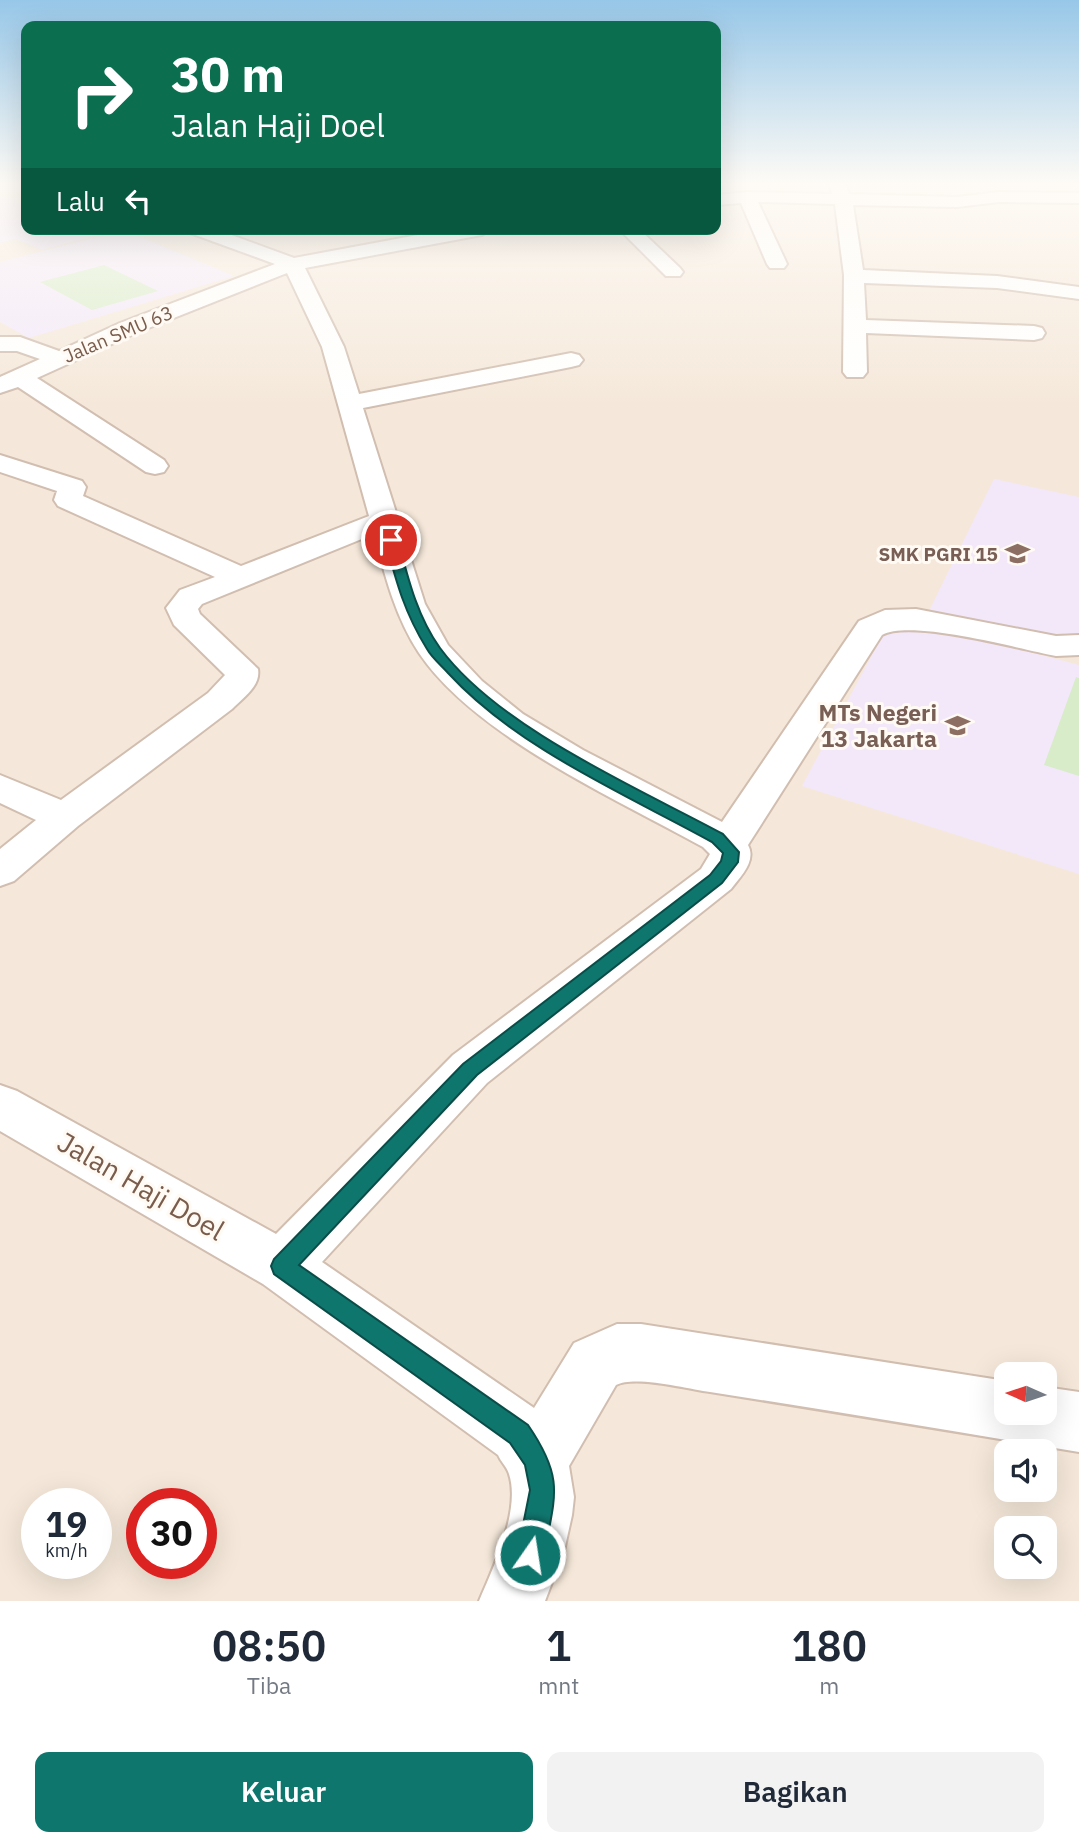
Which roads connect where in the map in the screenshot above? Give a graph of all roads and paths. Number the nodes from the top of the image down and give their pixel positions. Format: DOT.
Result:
graph roads {
  1 [pos="276,258"];
  2 [pos="327,258"];
  3 [pos="658,258"];
  4 [pos="774,258"];
  5 [pos="850,258"];
  6 [pos="293,264"];
  7 [pos="777,264"];
  8 [pos="673,272"];
  9 [pos="853,276"];
  10 [pos="1079,293"];
  11 [pos="856,326"];
  12 [pos="1034,333"];
  13 [pos="0,344"];
  14 [pos="60,359"];
  15 [pos="572,360"];
  16 [pos="855,372"];
  17 [pos="9,382"];
  18 [pos="352,403"];
  19 [pos="0,463"];
  20 [pos="155,466"];
  21 [pos="386,519"];
  22 [pos="243,578"];
  23 [pos="1079,645"];
  24 [pos="0,788"];
  25 [pos="64,817"];
  26 [pos="729,848"];
  27 [pos="0,871"];
  28 [pos="0,1106"];
  29 [pos="282,1266"];
  30 [pos="994,1409"];
  31 [pos="1057,1419"];
  32 [pos="1079,1422"];
  33 [pos="537,1461"];
  34 [pos="512,1601"];
  1 -- 6 [label="street"];
  2 -- 6 [label="street, Jalan SMU 63"];
  3 -- 8 [label="street"];
  4 -- 7 [label="street"];
  5 -- 9 [label="street"];
  6 -- 14 [label="street, Jalan SMU 63"];
  6 -- 18 [label="street"];
  9 -- 10 [label="street"];
  9 -- 11 [label="street"];
  11 -- 12 [label="street"];
  11 -- 16 [label="street"];
  13 -- 14 [label="street"];
  14 -- 17 [label="street, Jalan SMU 63"];
  15 -- 18 [label="street"];
  17 -- 20 [label="street"];
  18 -- 21 [label="street"];
  19 -- 22 [label="street"];
  21 -- 22 [label="street"];
  21 -- 26 [label="street"];
  22 -- 25 [label="street"];
  23 -- 26 [label="street"];
  24 -- 25 [label="street"];
  25 -- 27 [label="street"];
  26 -- 29 [label="street"];
  28 -- 29 [label="street, Jalan Haji Doel"];
  29 -- 33 [label="street, Jalan Haji Doel"];
  30 -- 33 [label="street"];
  31 -- 32 [label="street"];
  33 -- 34 [label="street, Jalan Haji Doel"];
}
